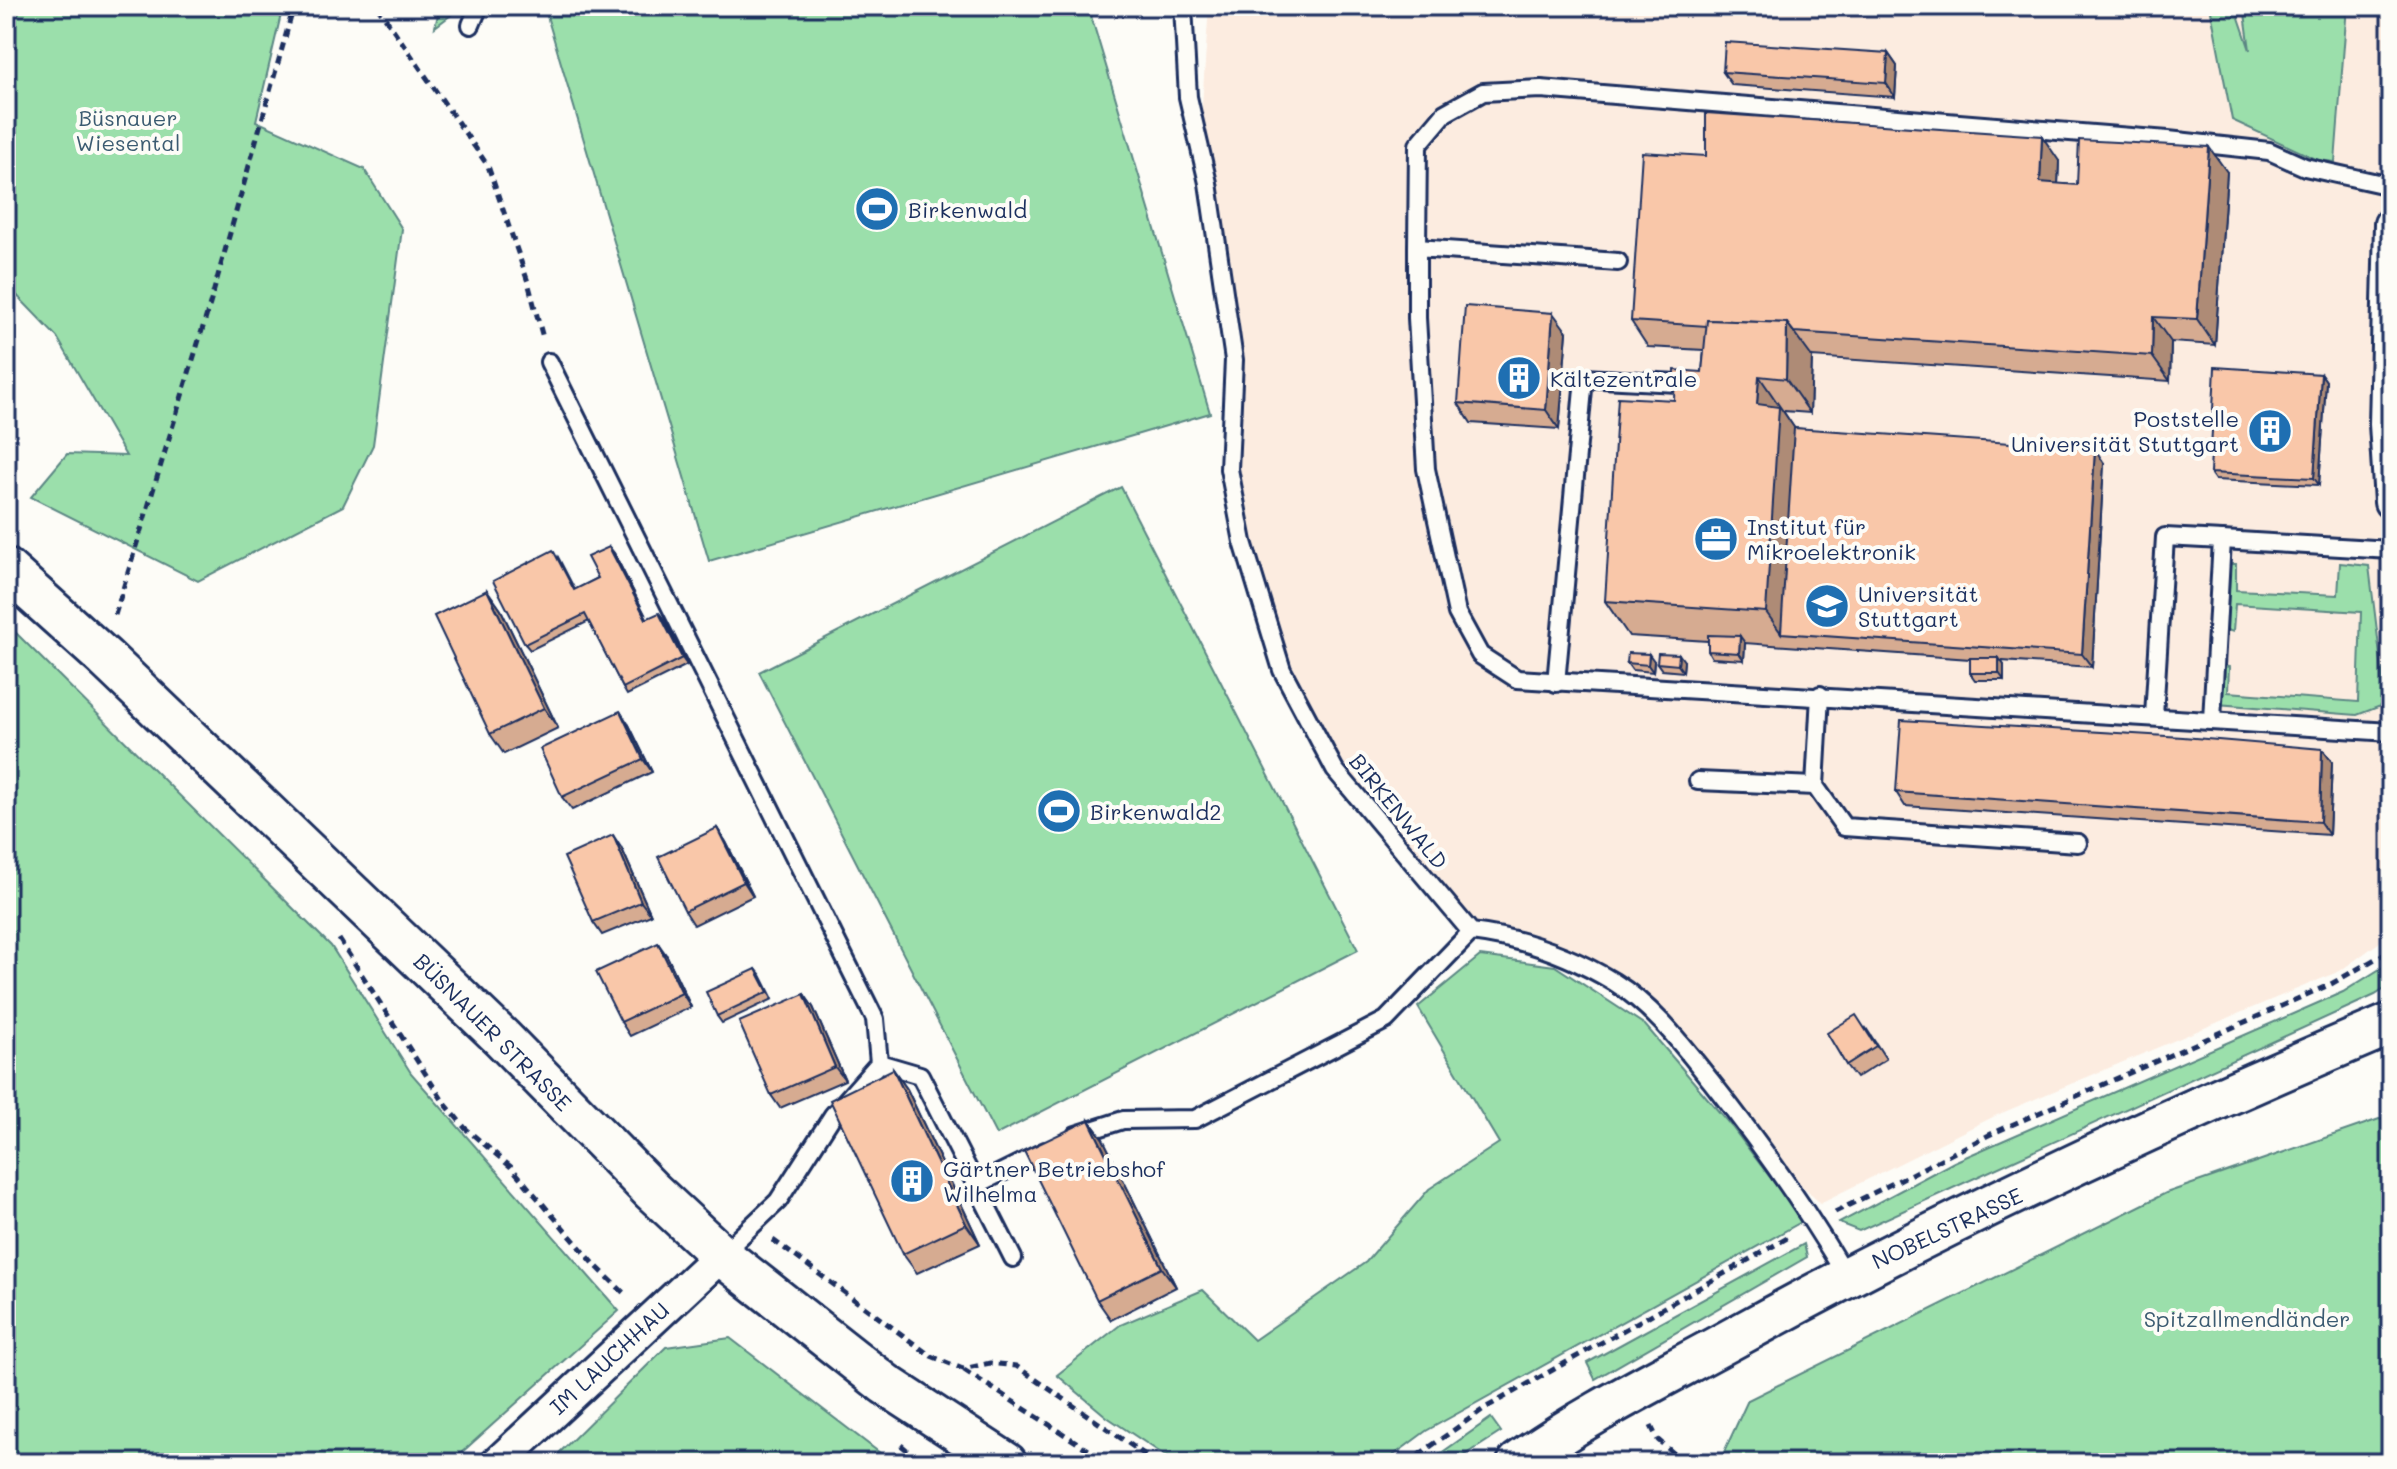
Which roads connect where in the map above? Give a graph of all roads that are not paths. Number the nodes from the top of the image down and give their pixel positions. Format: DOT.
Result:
graph roads {
  1 [pos="479,6"];
  2 [pos="1183,6"];
  3 [pos="471,25"];
  4 [pos="2391,186"];
  5 [pos="2391,224"];
  6 [pos="1417,248"];
  7 [pos="1618,262"];
  8 [pos="549,362"];
  9 [pos="1713,385"];
  10 [pos="2391,502"];
  11 [pos="2222,540"];
  12 [pos="2391,550"];
  13 [pos="6,569"];
  14 [pos="1556,683"];
  15 [pos="1820,695"];
  16 [pos="2154,716"];
  17 [pos="2212,720"];
  18 [pos="2391,732"];
  19 [pos="1698,781"];
  20 [pos="1815,786"];
  21 [pos="2078,843"];
  22 [pos="1471,932"];
  23 [pos="2391,1024"];
  24 [pos="879,1063"];
  25 [pos="976,1185"];
  26 [pos="721,1255"];
  27 [pos="1013,1258"];
  28 [pos="1846,1276"];
  29 [pos="498,1463"];
  30 [pos="1006,1463"];
  31 [pos="1518,1463"];
  1 -- 3 [label="lane"];
  2 -- 22 [label="lane, BIRKENWALD"];
  4 -- 6 [label="lane"];
  5 -- 10 [label="street"];
  6 -- 7 [label="lane"];
  6 -- 14 [label="lane"];
  8 -- 24 [label="lane"];
  9 -- 14 [label="lane"];
  11 -- 12 [label="lane"];
  11 -- 16 [label="lane"];
  11 -- 17 [label="lane"];
  13 -- 26 [label="street, BÜSNAUER STRASSE"];
  14 -- 15 [label="lane"];
  15 -- 16 [label="lane"];
  15 -- 20 [label="lane"];
  16 -- 17 [label="lane"];
  17 -- 18 [label="lane"];
  19 -- 20 [label="lane"];
  20 -- 21 [label="lane"];
  22 -- 25 [label="lane"];
  22 -- 28 [label="lane"];
  23 -- 28 [label="street, NOBELSTRASSE"];
  24 -- 25 [label="lane"];
  24 -- 26 [label="lane"];
  25 -- 27 [label="lane"];
  26 -- 29 [label="street, IM LAUCHHAU"];
  26 -- 30 [label="street, BÜSNAUER STRASSE"];
  28 -- 31 [label="street, NOBELSTRASSE"];
}
